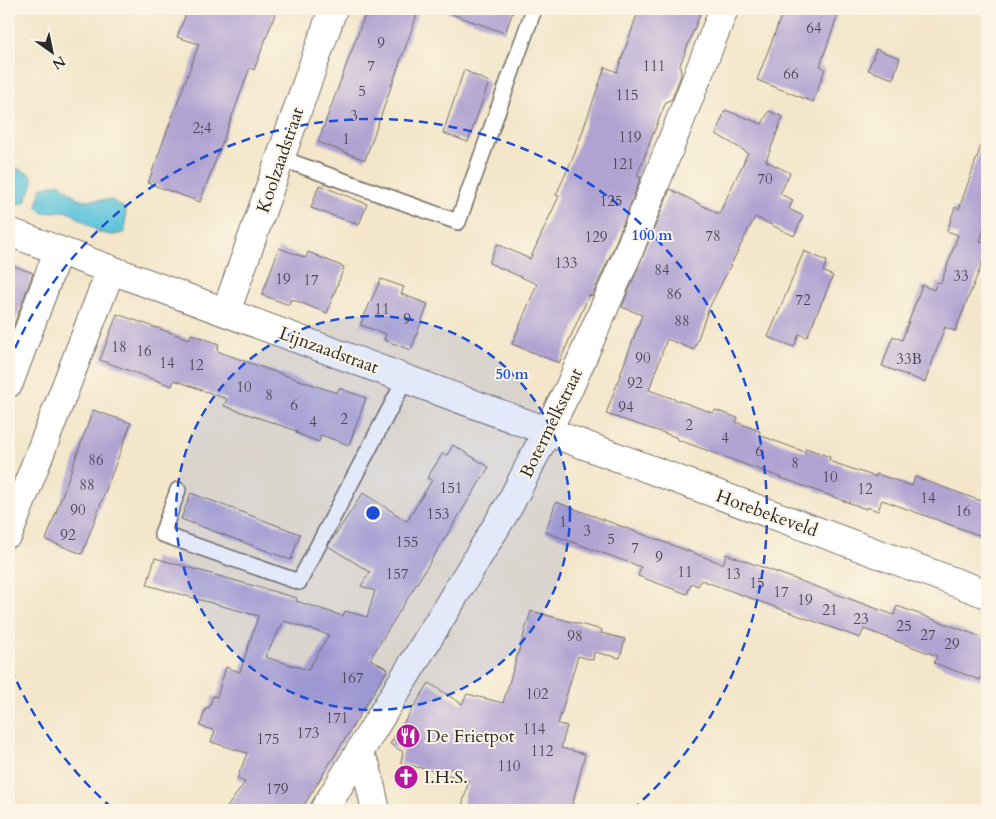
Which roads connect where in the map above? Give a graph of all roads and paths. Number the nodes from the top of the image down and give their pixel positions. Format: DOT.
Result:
graph roads {
  1 [pos="333,9"];
  2 [pos="534,9"];
  3 [pos="724,9"];
  4 [pos="280,158"];
  5 [pos="9,232"];
  6 [pos="58,250"];
  7 [pos="110,272"];
  8 [pos="226,312"];
  9 [pos="406,378"];
  10 [pos="9,383"];
  11 [pos="547,432"];
  12 [pos="178,490"];
  13 [pos="9,533"];
  14 [pos="987,594"];
  15 [pos="356,758"];
  16 [pos="324,810"];
  17 [pos="376,810"];
  1 -- 4 [label="street, Koolzaadstraat"];
  2 -- 4 [label="lane"];
  3 -- 11 [label="street, Botermelkstraat"];
  4 -- 8 [label="street, Koolzaadstraat"];
  5 -- 6 [label="street, Lijnzaadstraat"];
  6 -- 7 [label="street, Lijnzaadstraat"];
  6 -- 10 [label="street"];
  7 -- 8 [label="street, Lijnzaadstraat"];
  7 -- 13 [label="street"];
  8 -- 9 [label="street, Lijnzaadstraat"];
  9 -- 11 [label="street, Lijnzaadstraat"];
  9 -- 12 [label="lane"];
  11 -- 14 [label="street, Horebekeveld"];
  11 -- 15 [label="street, Botermelkstraat"];
  15 -- 16 [label="street, Botermelkstraat"];
  15 -- 17 [label="street"];
}
